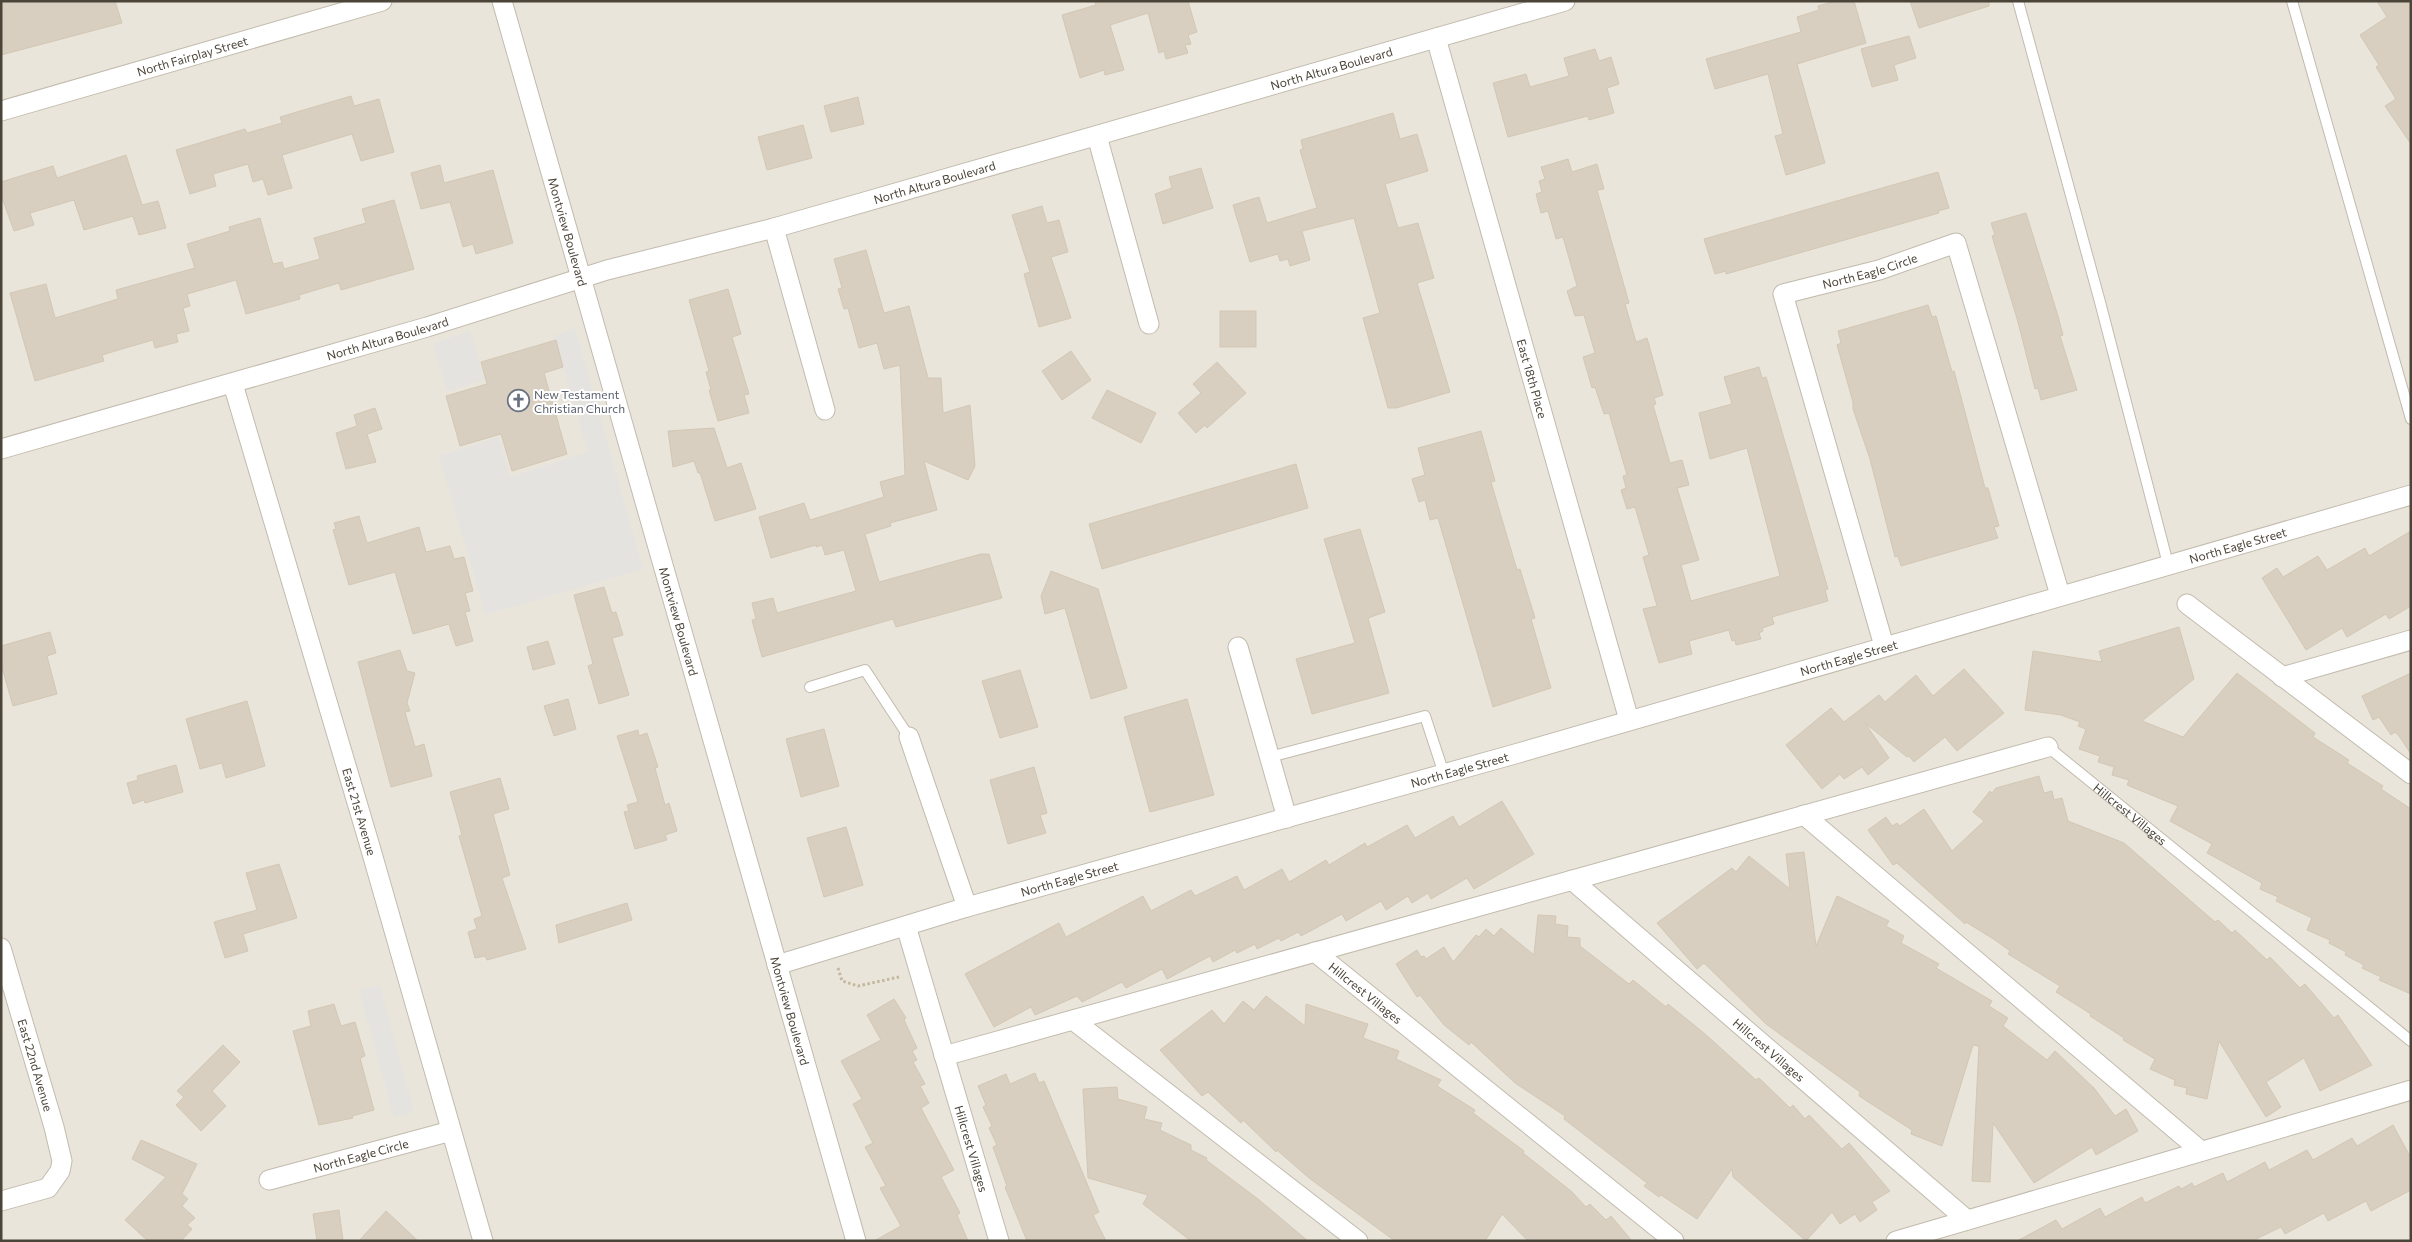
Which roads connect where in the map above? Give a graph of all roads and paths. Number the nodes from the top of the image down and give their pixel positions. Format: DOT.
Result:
graph roads {
  1 [pos="382,1"];
  2 [pos="502,1"];
  3 [pos="1565,1"];
  4 [pos="2018,1"];
  5 [pos="2292,1"];
  6 [pos="1436,38"];
  7 [pos="1,111"];
  8 [pos="1097,136"];
  9 [pos="774,228"];
  10 [pos="581,280"];
  11 [pos="1149,324"];
  12 [pos="233,384"];
  13 [pos="826,410"];
  14 [pos="2411,419"];
  15 [pos="1,449"];
  16 [pos="2411,495"];
  17 [pos="2168,564"];
  18 [pos="2060,595"];
  19 [pos="2187,604"];
  20 [pos="2411,640"];
  21 [pos="1884,646"];
  22 [pos="1238,647"];
  23 [pos="2282,677"];
  24 [pos="810,687"];
  25 [pos="1629,720"];
  26 [pos="909,738"];
  27 [pos="2048,747"];
  28 [pos="1270,757"];
  29 [pos="1444,774"];
  30 [pos="2411,774"];
  31 [pos="1804,815"];
  32 [pos="1287,818"];
  33 [pos="1572,880"];
  34 [pos="967,908"];
  35 [pos="906,926"];
  36 [pos="1,948"];
  37 [pos="832,949"];
  38 [pos="1315,952"];
  39 [pos="777,965"];
  40 [pos="920,972"];
  41 [pos="1073,1020"];
  42 [pos="2411,1041"];
  43 [pos="944,1056"];
  44 [pos="2411,1090"];
  45 [pos="451,1131"];
  46 [pos="2201,1151"];
  47 [pos="269,1180"];
  48 [pos="1,1201"];
  49 [pos="1967,1220"];
  50 [pos="483,1241"];
  51 [pos="856,1241"];
  52 [pos="999,1241"];
  53 [pos="1358,1241"];
  54 [pos="1674,1241"];
  55 [pos="1896,1241"];
  1 -- 7 [label="street, North Fairplay Street"];
  2 -- 10 [label="street, Montview Boulevard"];
  3 -- 6 [label="street, North Altura Boulevard"];
  4 -- 17 [label="lane"];
  5 -- 14 [label="lane"];
  6 -- 8 [label="street, North Altura Boulevard"];
  6 -- 25 [label="street, East 18th Place"];
  8 -- 9 [label="street, North Altura Boulevard"];
  8 -- 11 [label="street"];
  9 -- 10 [label="street, North Altura Boulevard"];
  9 -- 13 [label="street"];
  10 -- 12 [label="street, North Altura Boulevard"];
  10 -- 39 [label="street, Montview Boulevard"];
  12 -- 15 [label="street, North Altura Boulevard"];
  12 -- 45 [label="street, East 21st Avenue"];
  16 -- 17 [label="street, North Eagle Street"];
  17 -- 18 [label="street, North Eagle Street"];
  18 -- 21 [label="street, North Eagle Street"];
  18 -- 21 [label="street, North Eagle Circle"];
  19 -- 23 [label="street"];
  20 -- 23 [label="street"];
  21 -- 25 [label="street, North Eagle Street"];
  22 -- 28 [label="street"];
  23 -- 30 [label="street"];
  24 -- 26 [label="lane"];
  25 -- 29 [label="street, North Eagle Street"];
  26 -- 34 [label="street"];
  27 -- 31 [label="street, Hillcrest Villages"];
  27 -- 42 [label="lane, Hillcrest Villages"];
  28 -- 29 [label="lane"];
  28 -- 32 [label="street"];
  29 -- 32 [label="street, North Eagle Street"];
  31 -- 33 [label="street, Hillcrest Villages"];
  31 -- 46 [label="street"];
  32 -- 34 [label="street, North Eagle Street"];
  33 -- 38 [label="street, Hillcrest Villages"];
  33 -- 49 [label="street, Hillcrest Villages"];
  34 -- 35 [label="street, North Eagle Street"];
  35 -- 37 [label="street, North Eagle Street"];
  35 -- 40 [label="street, Hillcrest Villages"];
  36 -- 48 [label="street, East 22nd Avenue"];
  37 -- 39 [label="street, North Eagle Street"];
  37 -- 40 [label="path"];
  38 -- 41 [label="street, Hillcrest Villages"];
  38 -- 54 [label="street, Hillcrest Villages"];
  39 -- 51 [label="street, Montview Boulevard"];
  40 -- 43 [label="street, Hillcrest Villages"];
  41 -- 43 [label="street, Hillcrest Villages"];
  41 -- 53 [label="street"];
  43 -- 52 [label="street, Hillcrest Villages"];
  44 -- 46 [label="street"];
  45 -- 47 [label="street, North Eagle Circle"];
  45 -- 50 [label="street, East 21st Avenue"];
  46 -- 49 [label="street"];
  49 -- 55 [label="street"];
}
